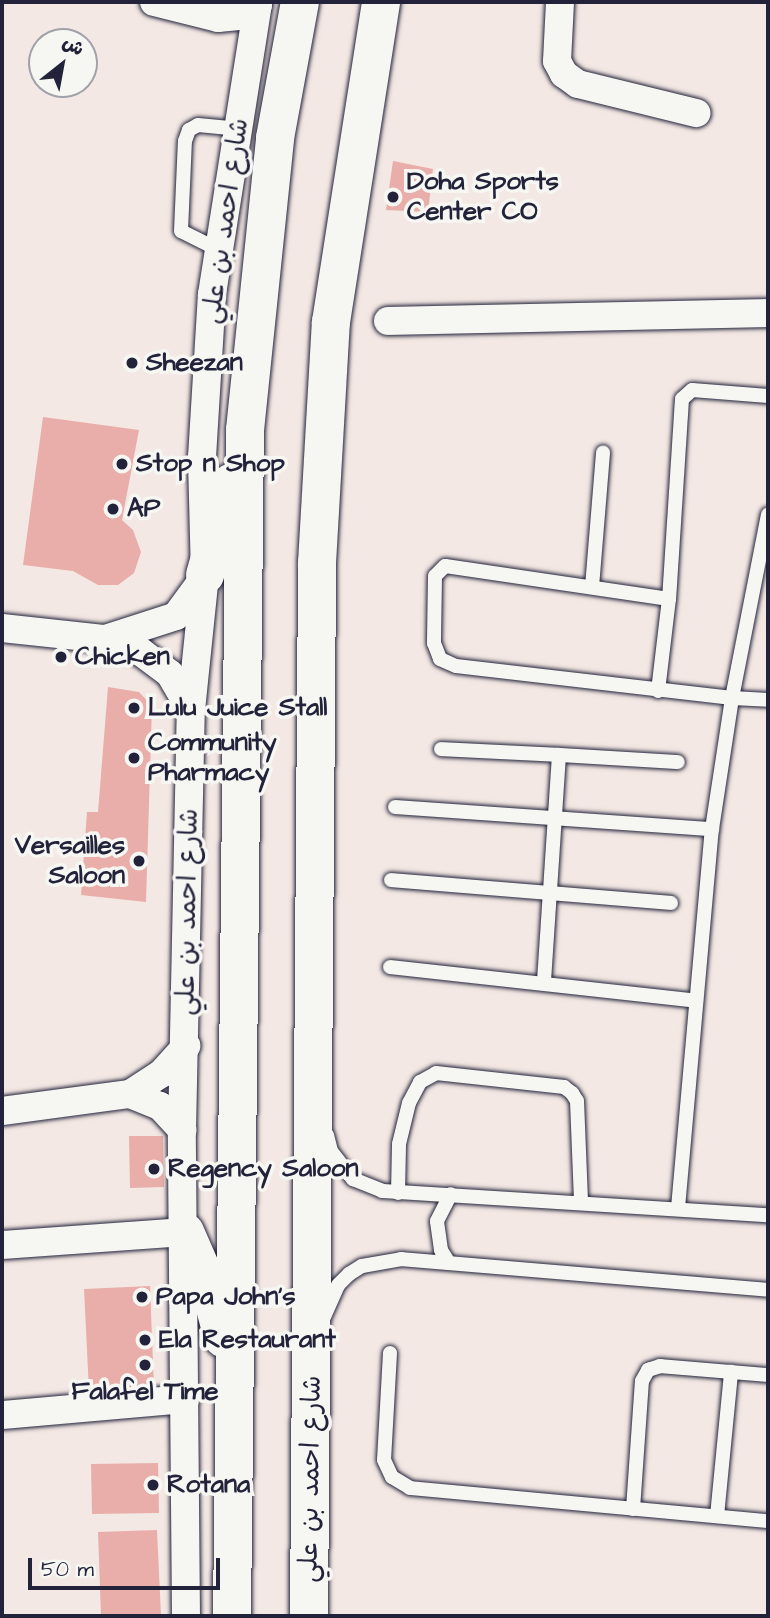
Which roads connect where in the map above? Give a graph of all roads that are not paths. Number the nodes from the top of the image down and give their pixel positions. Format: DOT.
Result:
graph roads {
  1 [pos="154,2"];
  2 [pos="300,2"];
  3 [pos="381,2"];
  4 [pos="561,2"];
  5 [pos="258,3"];
  6 [pos="696,113"];
  7 [pos="240,129"];
  8 [pos="219,250"];
  9 [pos="768,313"];
  10 [pos="388,321"];
  11 [pos="768,397"];
  12 [pos="245,430"];
  13 [pos="603,453"];
  14 [pos="768,515"];
  15 [pos="205,575"];
  16 [pos="592,587"];
  17 [pos="669,599"];
  18 [pos="2,628"];
  19 [pos="105,639"];
  20 [pos="658,691"];
  21 [pos="732,698"];
  22 [pos="768,700"];
  23 [pos="191,710"];
  24 [pos="441,749"];
  25 [pos="559,755"];
  26 [pos="678,762"];
  27 [pos="395,807"];
  28 [pos="555,816"];
  29 [pos="712,829"];
  30 [pos="391,880"];
  31 [pos="549,892"];
  32 [pos="671,902"];
  33 [pos="390,967"];
  34 [pos="544,981"];
  35 [pos="696,1000"];
  36 [pos="186,1046"];
  37 [pos="130,1094"];
  38 [pos="316,1097"];
  39 [pos="2,1111"];
  40 [pos="182,1130"];
  41 [pos="398,1193"];
  42 [pos="451,1194"];
  43 [pos="582,1202"];
  44 [pos="678,1208"];
  45 [pos="768,1215"];
  46 [pos="185,1232"];
  47 [pos="2,1245"];
  48 [pos="449,1263"];
  49 [pos="768,1290"];
  50 [pos="390,1353"];
  51 [pos="313,1362"];
  52 [pos="731,1372"];
  53 [pos="768,1375"];
  54 [pos="235,1384"];
  55 [pos="185,1399"];
  56 [pos="2,1415"];
  57 [pos="633,1509"];
  58 [pos="717,1516"];
  59 [pos="768,1521"];
  60 [pos="185,1615"];
  61 [pos="232,1616"];
  62 [pos="309,1616"];
  1 -- 5 [label="street"];
  2 -- 12 [label="main road, شارع احمد بن علي"];
  3 -- 38 [label="main road, شارع احمد بن علي"];
  4 -- 6 [label="street"];
  5 -- 7 [label="street, شارع احمد بن علي"];
  7 -- 8 [label="street, شارع احمد بن علي"];
  7 -- 8 [label="lane"];
  8 -- 15 [label="street, شارع احمد بن علي"];
  9 -- 10 [label="street"];
  11 -- 17 [label="lane"];
  12 -- 15 [label="main road"];
  12 -- 54 [label="main road, شارع احمد بن علي"];
  13 -- 16 [label="lane"];
  14 -- 21 [label="lane"];
  15 -- 19 [label="street"];
  15 -- 23 [label="street, شارع احمد بن علي"];
  16 -- 17 [label="lane"];
  16 -- 20 [label="lane"];
  17 -- 20 [label="lane"];
  18 -- 19 [label="street"];
  19 -- 23 [label="street"];
  20 -- 21 [label="lane"];
  21 -- 22 [label="lane"];
  21 -- 29 [label="lane"];
  23 -- 36 [label="street, شارع احمد بن علي"];
  24 -- 25 [label="lane"];
  25 -- 26 [label="lane"];
  25 -- 28 [label="lane"];
  27 -- 28 [label="lane"];
  28 -- 29 [label="lane"];
  28 -- 31 [label="lane"];
  29 -- 35 [label="lane"];
  30 -- 31 [label="lane"];
  31 -- 32 [label="lane"];
  31 -- 34 [label="lane"];
  33 -- 34 [label="lane"];
  34 -- 35 [label="lane"];
  35 -- 44 [label="lane"];
  36 -- 37 [label="street"];
  36 -- 40 [label="street, شارع احمد بن علي"];
  37 -- 39 [label="street"];
  37 -- 40 [label="street"];
  38 -- 41 [label="lane"];
  38 -- 51 [label="main road, شارع احمد بن علي"];
  40 -- 46 [label="street, شارع احمد بن علي"];
  41 -- 42 [label="lane"];
  41 -- 43 [label="lane"];
  42 -- 43 [label="lane"];
  42 -- 48 [label="lane"];
  43 -- 44 [label="lane"];
  44 -- 45 [label="lane"];
  46 -- 47 [label="street"];
  46 -- 54 [label="main road"];
  46 -- 55 [label="street, شارع احمد بن علي"];
  48 -- 49 [label="lane"];
  48 -- 51 [label="lane"];
  50 -- 57 [label="lane"];
  51 -- 62 [label="main road, شارع احمد بن علي"];
  52 -- 53 [label="lane"];
  52 -- 57 [label="lane"];
  52 -- 58 [label="lane"];
  54 -- 61 [label="main road, شارع احمد بن علي"];
  55 -- 56 [label="street"];
  55 -- 60 [label="street, شارع احمد بن علي"];
  57 -- 58 [label="lane"];
  58 -- 59 [label="lane"];
}
